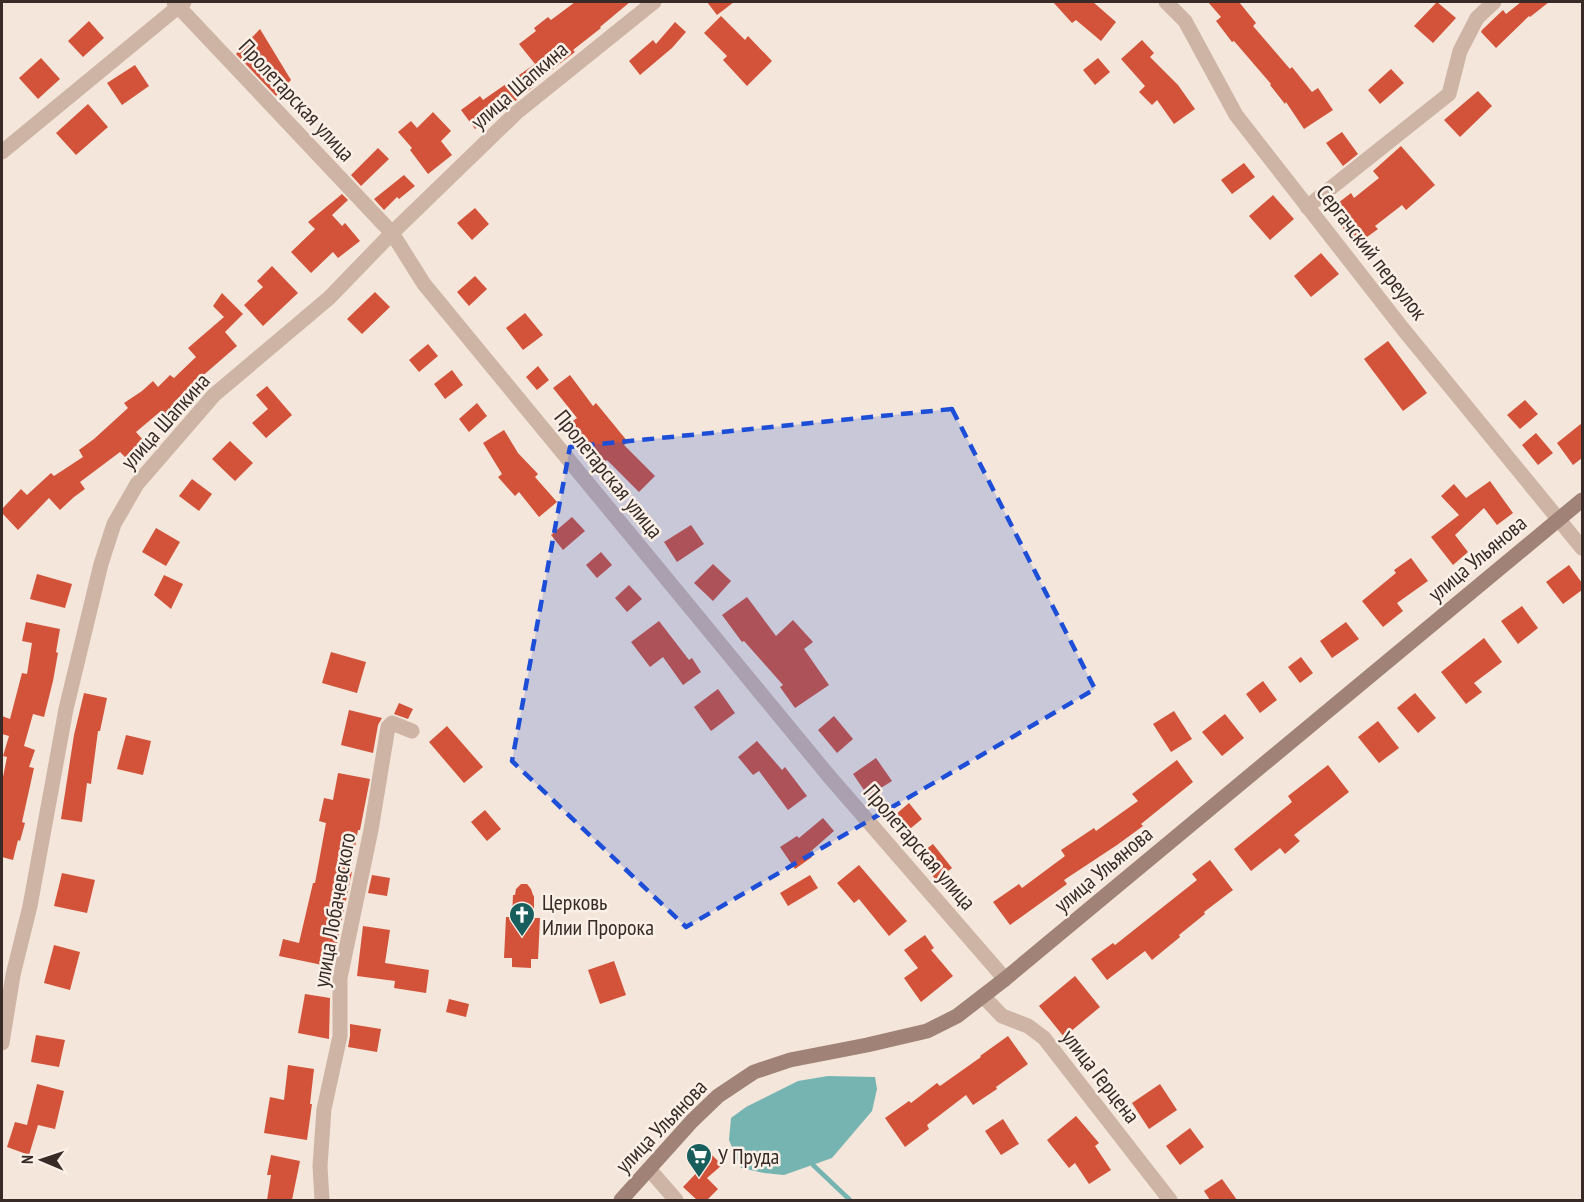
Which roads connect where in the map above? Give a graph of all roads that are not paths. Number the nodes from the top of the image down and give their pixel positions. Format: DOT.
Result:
graph roads {
  1 [pos="654,2"];
  2 [pos="1166,2"];
  3 [pos="1494,2"];
  4 [pos="179,3"];
  5 [pos="2,152"];
  6 [pos="1307,207"];
  7 [pos="392,233"];
  8 [pos="1582,500"];
  9 [pos="1558,520"];
  10 [pos="1582,548"];
  11 [pos="412,730"];
  12 [pos="1005,979"];
  13 [pos="983,996"];
  14 [pos="2,1043"];
  15 [pos="650,1169"];
  16 [pos="322,1200"];
  17 [pos="621,1200"];
  18 [pos="676,1200"];
  19 [pos="1170,1200"];
  1 -- 7 [label="street, улица Шапкина"];
  2 -- 6 [label="street, Сергачский переулок"];
  3 -- 6 [label="street"];
  4 -- 5 [label="street"];
  4 -- 7 [label="street, Пролетарская улица"];
  6 -- 9 [label="street, Сергачский переулок"];
  7 -- 12 [label="street, Пролетарская улица"];
  7 -- 14 [label="street, улица Шапкина"];
  8 -- 9 [label="main road, улица Ульянова"];
  9 -- 10 [label="street, Сергачский переулок"];
  9 -- 12 [label="main road, улица Ульянова"];
  11 -- 16 [label="street, улица Лобачевского"];
  12 -- 13 [label="main road, улица Ульянова"];
  13 -- 15 [label="main road, улица Ульянова"];
  13 -- 19 [label="street, улица Герцена"];
  15 -- 17 [label="main road, улица Ульянова"];
  15 -- 18 [label="street"];
}
